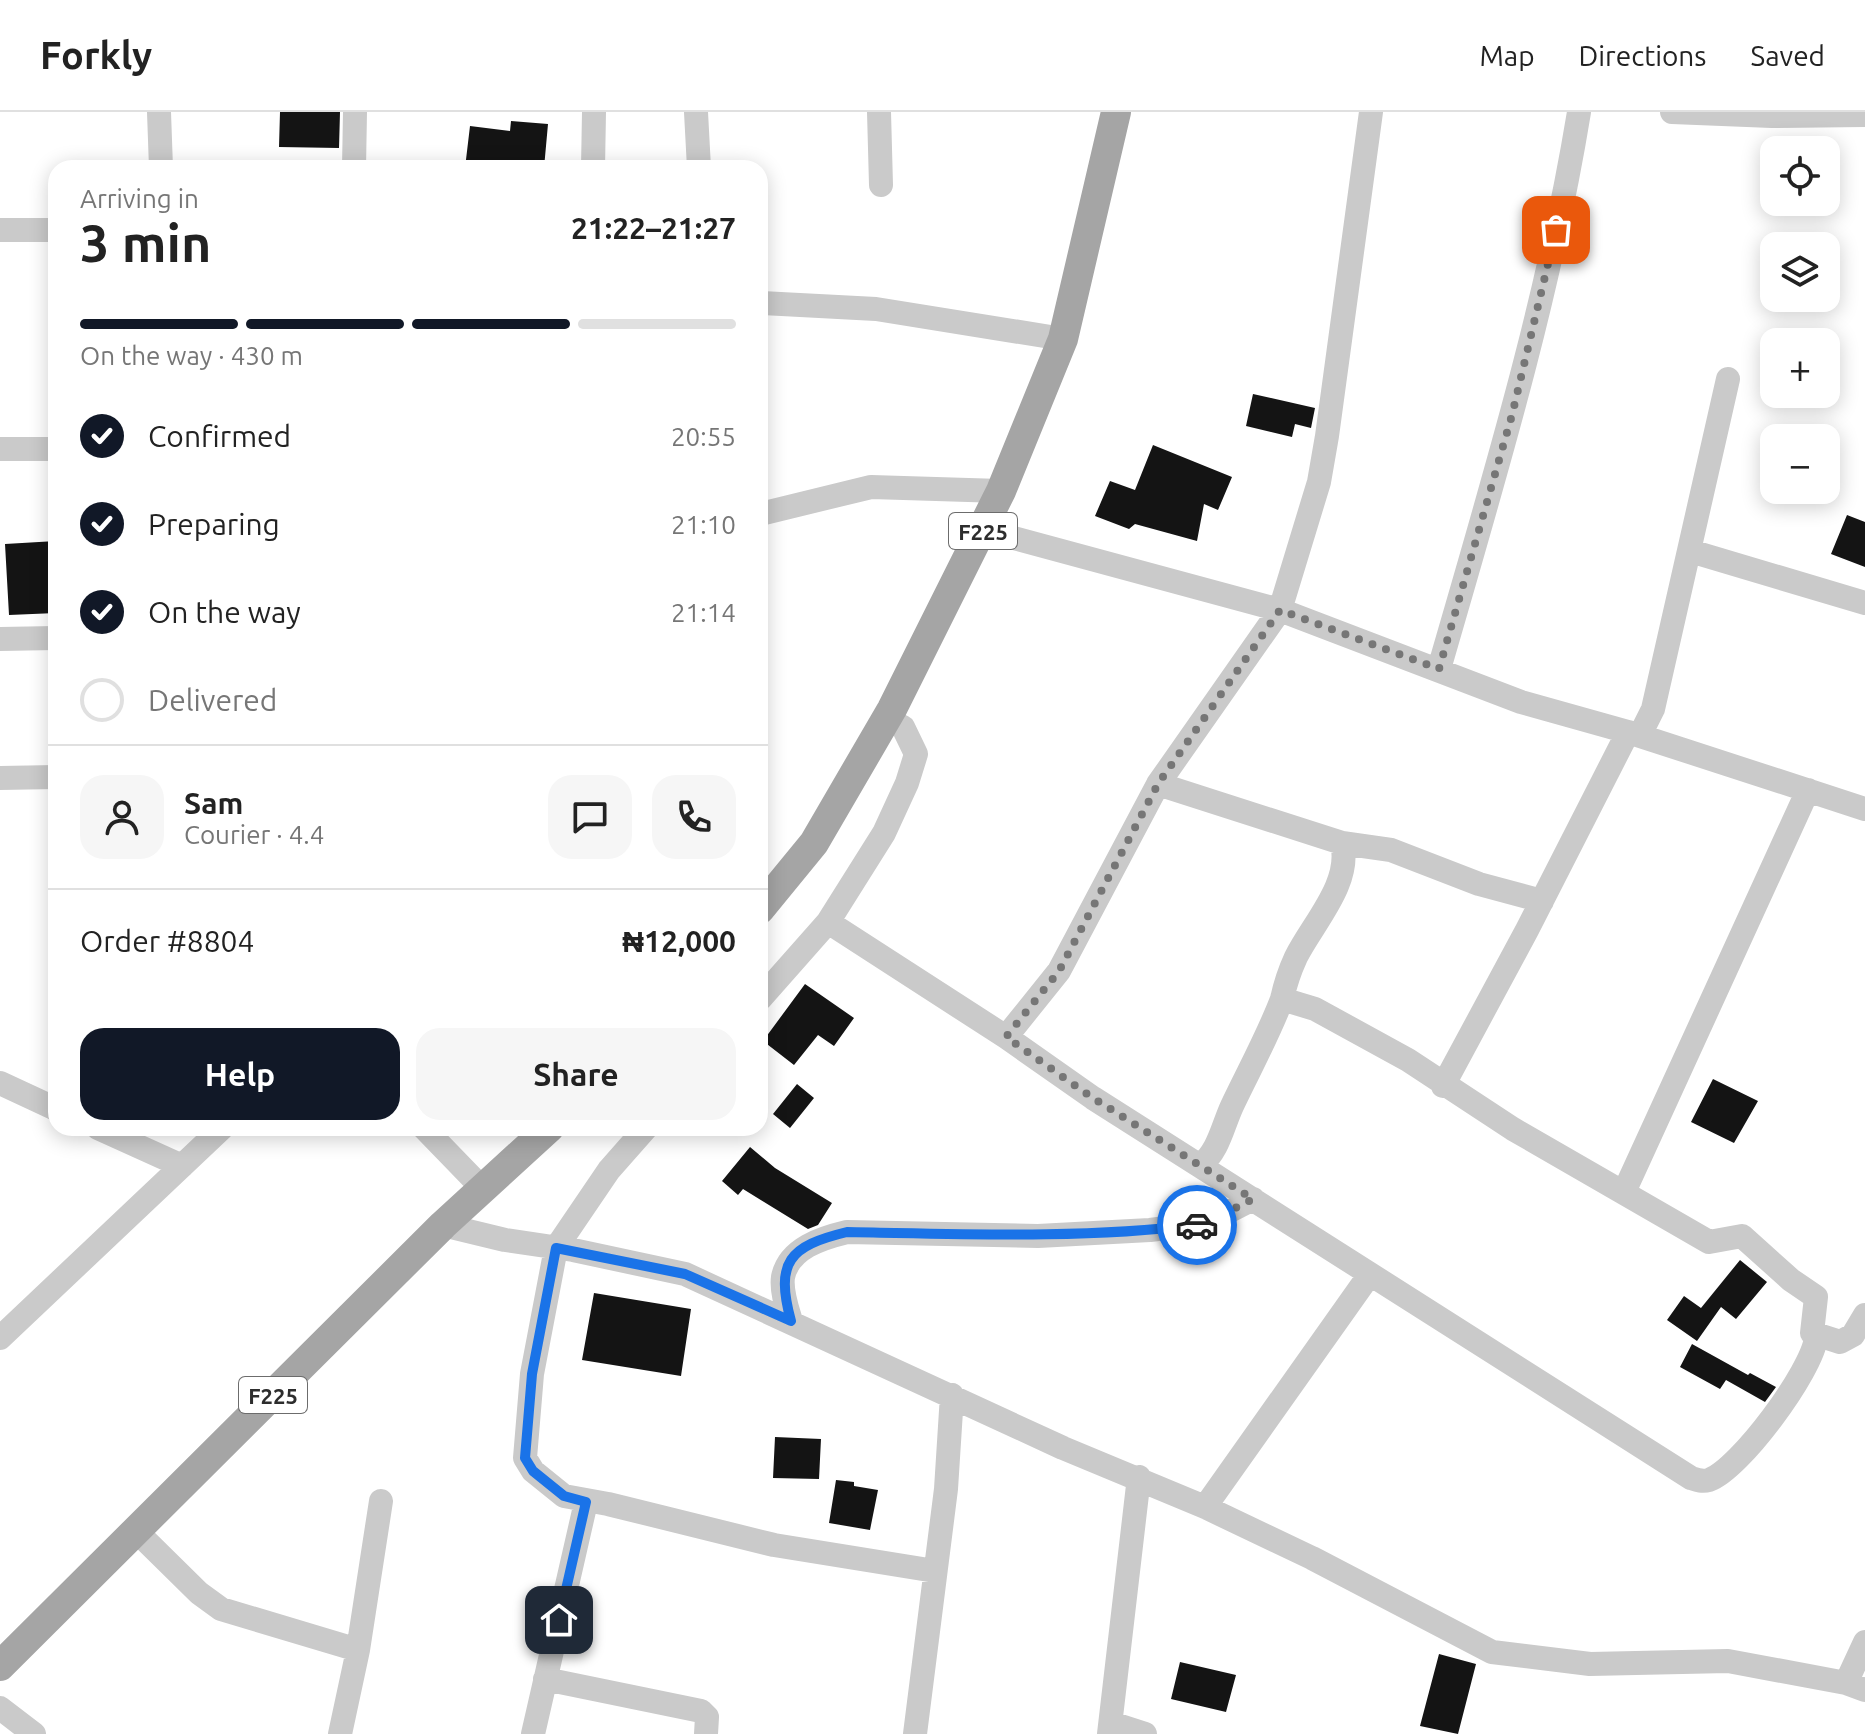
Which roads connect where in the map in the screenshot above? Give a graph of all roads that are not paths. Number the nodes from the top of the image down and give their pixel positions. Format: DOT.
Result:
graph roads {
  1 [pos="159,112"];
  2 [pos="355,112"];
  3 [pos="594,112"];
  4 [pos="696,112"];
  5 [pos="879,112"];
  6 [pos="1116,112"];
  7 [pos="1371,112"];
  8 [pos="1579,112"];
  9 [pos="1672,112"];
  10 [pos="1772,114"];
  11 [pos="1865,115"];
  12 [pos="161,160"];
  13 [pos="354,160"];
  14 [pos="593,160"];
  15 [pos="699,160"];
  16 [pos="881,185"];
  17 [pos="0,230"];
  18 [pos="48,230"];
  19 [pos="768,303"];
  20 [pos="1063,339"];
  21 [pos="1728,379"];
  22 [pos="0,449"];
  23 [pos="48,449"];
  24 [pos="1001,491"];
  25 [pos="768,512"];
  26 [pos="984,530"];
  27 [pos="1689,555"];
  28 [pos="1865,603"];
  29 [pos="1280,610"];
  30 [pos="48,638"];
  31 [pos="0,639"];
  32 [pos="1439,669"];
  33 [pos="886,719"];
  34 [pos="1634,734"];
  35 [pos="48,777"];
  36 [pos="0,778"];
  37 [pos="1158,784"];
  38 [pos="1808,790"];
  39 [pos="1865,809"];
  40 [pos="1342,843"];
  41 [pos="768,899"];
  42 [pos="1542,901"];
  43 [pos="828,922"];
  44 [pos="768,990"];
  45 [pos="1282,999"];
  46 [pos="1006,1037"];
  47 [pos="0,1083"];
  48 [pos="1443,1086"];
  49 [pos="48,1105"];
  50 [pos="116,1136"];
  51 [pos="214,1136"];
  52 [pos="432,1136"];
  53 [pos="541,1136"];
  54 [pos="639,1136"];
  55 [pos="182,1166"];
  56 [pos="1200,1166"];
  57 [pos="484,1190"];
  58 [pos="1624,1192"];
  59 [pos="1253,1199"];
  60 [pos="443,1225"];
  61 [pos="556,1248"];
  62 [pos="1370,1274"];
  63 [pos="1865,1315"];
  64 [pos="791,1321"];
  65 [pos="1812,1333"];
  66 [pos="0,1338"];
  67 [pos="952,1395"];
  68 [pos="1139,1477"];
  69 [pos="381,1501"];
  70 [pos="586,1502"];
  71 [pos="1205,1507"];
  72 [pos="136,1531"];
  73 [pos="935,1571"];
  74 [pos="1865,1642"];
  75 [pos="358,1650"];
  76 [pos="0,1666"];
  77 [pos="545,1679"];
  78 [pos="1856,1687"];
  79 [pos="0,1708"];
  80 [pos="1110,1728"];
  81 [pos="34,1734"];
  82 [pos="340,1734"];
  83 [pos="533,1734"];
  84 [pos="706,1734"];
  85 [pos="915,1734"];
  86 [pos="1145,1734"];
  1 -- 12 [label="street"];
  2 -- 13 [label="street"];
  3 -- 14 [label="street"];
  4 -- 15 [label="street"];
  5 -- 16 [label="street"];
  6 -- 20 [label="main road, F225"];
  7 -- 29 [label="street"];
  8 -- 32 [label="street"];
  9 -- 10 [label="street"];
  10 -- 11 [label="street"];
  17 -- 18 [label="street"];
  19 -- 20 [label="street"];
  20 -- 24 [label="main road, F225"];
  21 -- 27 [label="street"];
  22 -- 23 [label="street"];
  24 -- 25 [label="street"];
  24 -- 26 [label="main road, F225"];
  26 -- 29 [label="street"];
  26 -- 33 [label="main road, F225"];
  27 -- 28 [label="street"];
  27 -- 34 [label="street"];
  29 -- 32 [label="street"];
  29 -- 37 [label="street"];
  30 -- 31 [label="street"];
  32 -- 34 [label="street"];
  33 -- 41 [label="main road, F225"];
  33 -- 43 [label="street"];
  34 -- 38 [label="street"];
  34 -- 42 [label="street"];
  35 -- 36 [label="street"];
  37 -- 40 [label="street"];
  37 -- 46 [label="street"];
  38 -- 39 [label="street"];
  38 -- 58 [label="street"];
  40 -- 42 [label="street"];
  40 -- 45 [label="street"];
  42 -- 48 [label="street"];
  43 -- 44 [label="street"];
  43 -- 46 [label="street"];
  45 -- 48 [label="street"];
  45 -- 56 [label="street"];
  46 -- 56 [label="street"];
  47 -- 49 [label="street"];
  48 -- 58 [label="street"];
  50 -- 55 [label="street"];
  51 -- 55 [label="street"];
  52 -- 57 [label="street"];
  53 -- 57 [label="main road, F225"];
  54 -- 61 [label="street"];
  55 -- 66 [label="street"];
  56 -- 59 [label="street"];
  57 -- 60 [label="main road, F225"];
  58 -- 65 [label="street"];
  59 -- 62 [label="street"];
  59 -- 64 [label="street"];
  60 -- 61 [label="street"];
  60 -- 72 [label="main road, F225"];
  61 -- 64 [label="street"];
  61 -- 70 [label="street"];
  62 -- 65 [label="street"];
  62 -- 71 [label="street"];
  63 -- 65 [label="street"];
  64 -- 67 [label="street"];
  67 -- 68 [label="street"];
  67 -- 73 [label="street"];
  68 -- 71 [label="street"];
  68 -- 80 [label="street"];
  69 -- 75 [label="street"];
  70 -- 73 [label="street"];
  70 -- 77 [label="street"];
  71 -- 78 [label="street"];
  72 -- 75 [label="street"];
  72 -- 76 [label="main road, F225"];
  73 -- 85 [label="street"];
  74 -- 78 [label="street"];
  75 -- 82 [label="street"];
  77 -- 83 [label="street"];
  77 -- 84 [label="street"];
  79 -- 81 [label="street"];
  80 -- 86 [label="street"];
}
